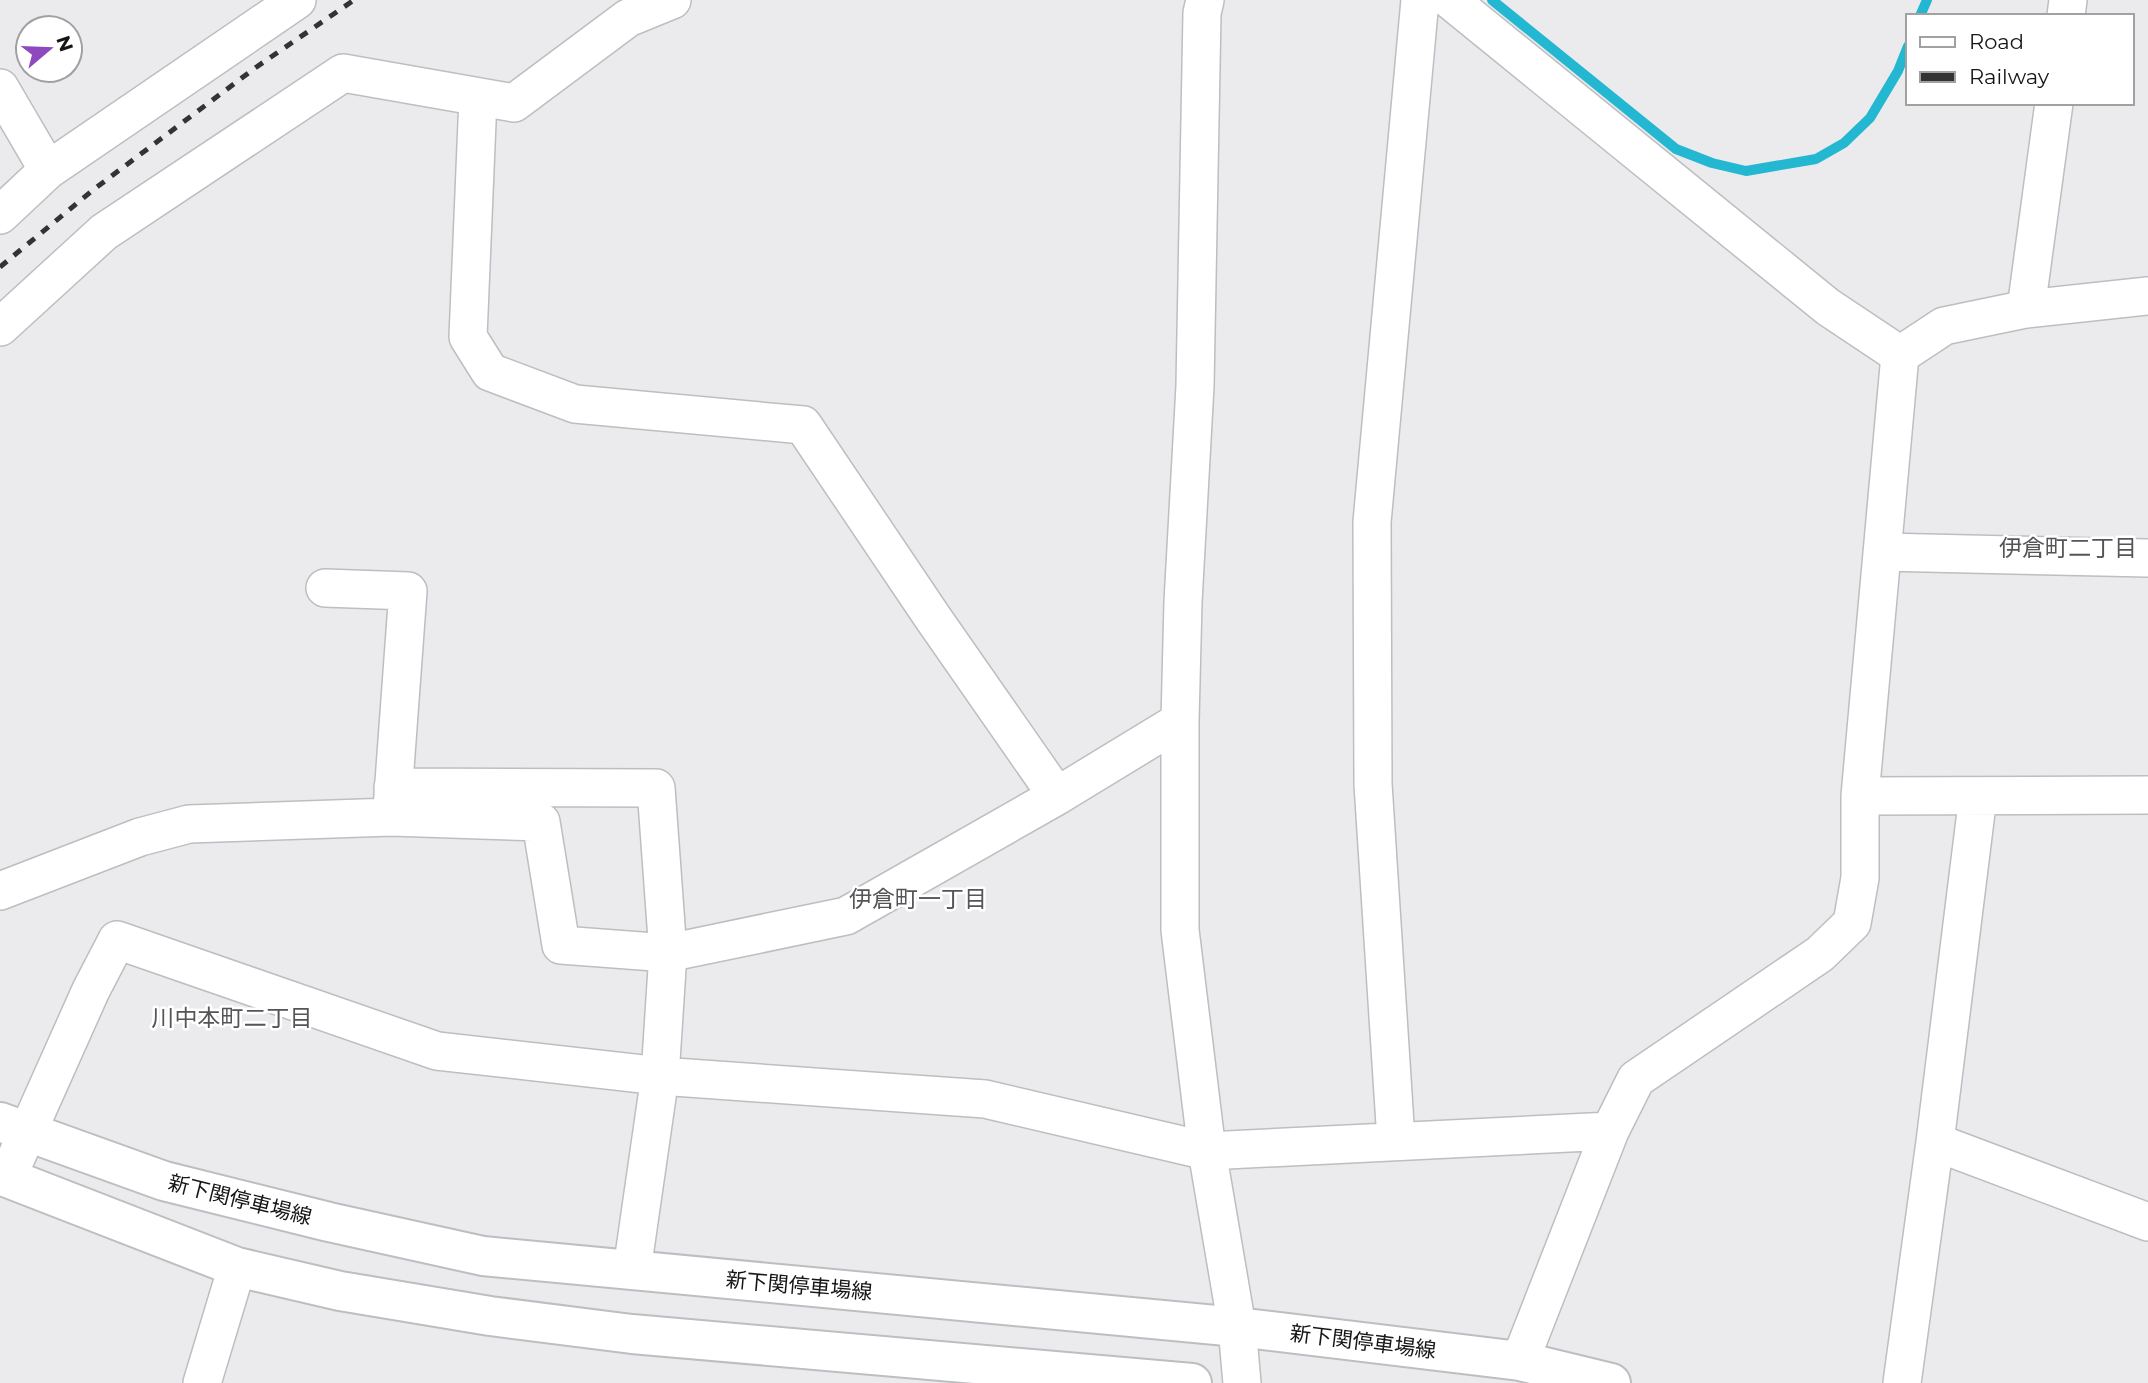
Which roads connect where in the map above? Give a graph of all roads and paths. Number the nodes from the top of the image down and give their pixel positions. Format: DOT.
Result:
graph roads {
  1 [pos="298,0"];
  2 [pos="673,0"];
  3 [pos="1205,0"];
  4 [pos="1420,0"];
  5 [pos="1450,0"];
  6 [pos="0,88"];
  7 [pos="478,98"];
  8 [pos="2054,105"];
  9 [pos="48,170"];
  10 [pos="0,215"];
  11 [pos="2148,296"];
  12 [pos="2026,309"];
  13 [pos="0,327"];
  14 [pos="1900,355"];
  15 [pos="1882,552"];
  16 [pos="2148,558"];
  17 [pos="325,589"];
  18 [pos="1180,721"];
  19 [pos="2148,794"];
  20 [pos="1058,796"];
  21 [pos="1860,796"];
  22 [pos="1978,796"];
  23 [pos="392,802"];
  24 [pos="0,891"];
  25 [pos="668,953"];
  26 [pos="660,1076"];
  27 [pos="13,1127"];
  28 [pos="1610,1131"];
  29 [pos="1396,1140"];
  30 [pos="1935,1142"];
  31 [pos="1207,1151"];
  32 [pos="3,1177"];
  33 [pos="2148,1222"];
  34 [pos="237,1267"];
  35 [pos="632,1270"];
  36 [pos="1237,1326"];
  37 [pos="1520,1361"];
  38 [pos="202,1383"];
  39 [pos="1192,1383"];
  40 [pos="1242,1383"];
  41 [pos="1611,1383"];
  42 [pos="1902,1383"];
  1 -- 9 [label="street"];
  2 -- 7 [label="street"];
  3 -- 18 [label="street"];
  4 -- 29 [label="street"];
  5 -- 14 [label="street"];
  6 -- 9 [label="street"];
  7 -- 13 [label="street"];
  7 -- 20 [label="street"];
  8 -- 12 [label="street"];
  9 -- 10 [label="street"];
  11 -- 12 [label="street"];
  12 -- 14 [label="street"];
  14 -- 15 [label="street"];
  15 -- 16 [label="street"];
  15 -- 21 [label="street"];
  17 -- 23 [label="street"];
  18 -- 20 [label="street"];
  18 -- 31 [label="street"];
  19 -- 22 [label="street"];
  20 -- 25 [label="street"];
  21 -- 22 [label="street"];
  21 -- 28 [label="street"];
  22 -- 30 [label="street"];
  23 -- 24 [label="street"];
  23 -- 25 [label="street"];
  23 -- 25 [label="street"];
  25 -- 26 [label="street"];
  26 -- 27 [label="street"];
  26 -- 31 [label="street"];
  26 -- 35 [label="street"];
  27 -- 32 [label="street"];
  27 -- 35 [label="main road, 新下関停車場線"];
  28 -- 29 [label="street"];
  28 -- 37 [label="street"];
  29 -- 31 [label="street"];
  30 -- 33 [label="street"];
  30 -- 42 [label="street"];
  31 -- 36 [label="street"];
  32 -- 34 [label="main road"];
  34 -- 38 [label="street"];
  34 -- 39 [label="main road"];
  35 -- 36 [label="main road, 新下関停車場線"];
  36 -- 37 [label="main road, 新下関停車場線"];
  36 -- 40 [label="street"];
  37 -- 41 [label="main road, 新下関停車場線"];
}
